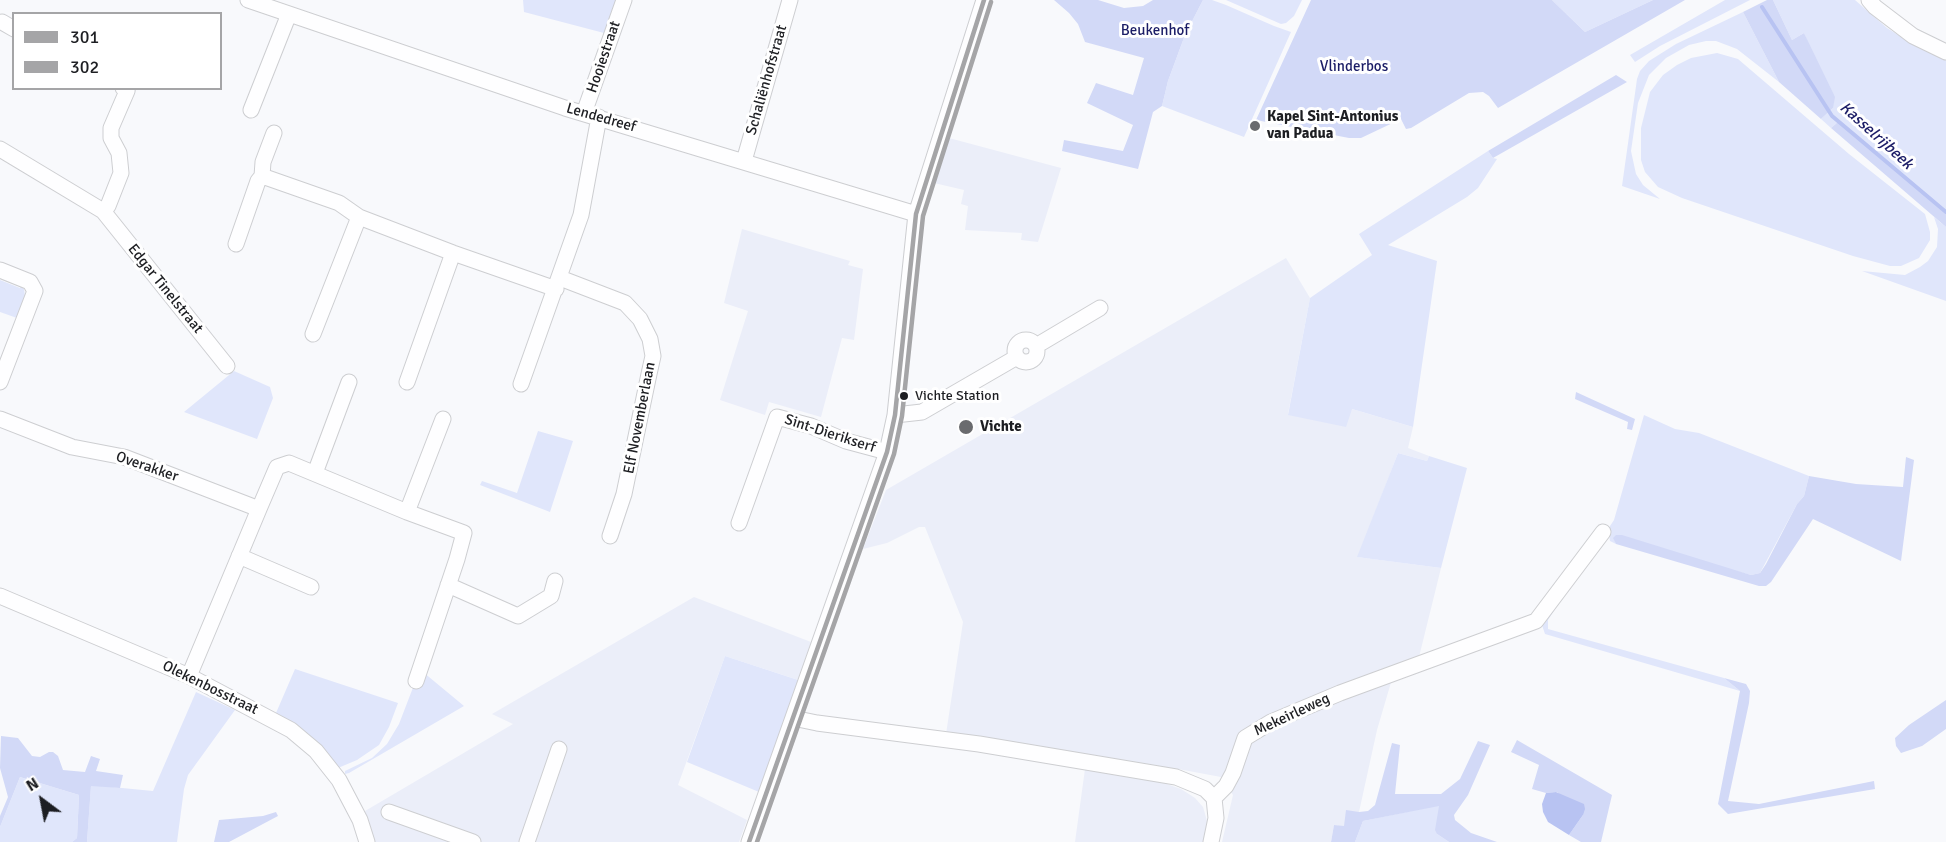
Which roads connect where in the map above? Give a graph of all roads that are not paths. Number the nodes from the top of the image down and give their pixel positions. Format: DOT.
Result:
graph roads {
  1 [pos="248,0"];
  2 [pos="624,0"];
  3 [pos="790,0"];
  4 [pos="984,0"];
  5 [pos="1869,0"];
  6 [pos="289,14"];
  7 [pos="1946,52"];
  8 [pos="126,90"];
  9 [pos="251,110"];
  10 [pos="592,115"];
  11 [pos="274,133"];
  12 [pos="0,149"];
  13 [pos="744,161"];
  14 [pos="262,176"];
  15 [pos="103,212"];
  16 [pos="916,214"];
  17 [pos="359,217"];
  18 [pos="236,244"];
  19 [pos="453,253"];
  20 [pos="0,270"];
  21 [pos="558,284"];
  22 [pos="1100,308"];
  23 [pos="313,334"];
  24 [pos="227,366"];
  25 [pos="0,382"];
  26 [pos="349,382"];
  27 [pos="407,382"];
  28 [pos="521,384"];
  29 [pos="895,415"];
  30 [pos="0,419"];
  31 [pos="443,419"];
  32 [pos="887,452"];
  33 [pos="315,473"];
  34 [pos="259,509"];
  35 [pos="407,512"];
  36 [pos="739,523"];
  37 [pos="1603,532"];
  38 [pos="610,536"];
  39 [pos="239,556"];
  40 [pos="555,582"];
  41 [pos="448,585"];
  42 [pos="311,587"];
  43 [pos="0,596"];
  44 [pos="189,676"];
  45 [pos="416,681"];
  46 [pos="792,718"];
  47 [pos="559,749"];
  48 [pos="1214,798"];
  49 [pos="389,812"];
  50 [pos="367,842"];
  51 [pos="473,842"];
  52 [pos="527,842"];
  53 [pos="749,842"];
  54 [pos="1211,842"];
  1 -- 6 [label="street, Lendedreef"];
  2 -- 10 [label="street, Hooiestraat"];
  3 -- 13 [label="street, Schaliënhofstraat"];
  4 -- 16 [label="street"];
  5 -- 7 [label="street"];
  6 -- 9 [label="street"];
  6 -- 10 [label="street, Lendedreef"];
  8 -- 15 [label="street"];
  10 -- 13 [label="street, Lendedreef"];
  10 -- 21 [label="street"];
  11 -- 14 [label="street"];
  12 -- 15 [label="street, Edgar Tinelstraat"];
  13 -- 16 [label="street, Lendedreef"];
  14 -- 17 [label="street, Elf Novemberlaan"];
  14 -- 18 [label="street"];
  15 -- 24 [label="street, Edgar Tinelstraat"];
  16 -- 29 [label="street"];
  17 -- 19 [label="street, Elf Novemberlaan"];
  17 -- 23 [label="street"];
  19 -- 21 [label="street, Elf Novemberlaan"];
  19 -- 27 [label="street"];
  20 -- 25 [label="street"];
  21 -- 28 [label="street"];
  21 -- 38 [label="street, Elf Novemberlaan"];
  22 -- 29 [label="street"];
  26 -- 33 [label="street"];
  29 -- 32 [label="street"];
  30 -- 34 [label="street, Overakker"];
  31 -- 35 [label="street"];
  32 -- 36 [label="street, Sint-Dierikserf"];
  32 -- 46 [label="street"];
  33 -- 34 [label="street"];
  33 -- 35 [label="street"];
  34 -- 39 [label="street"];
  35 -- 41 [label="street"];
  37 -- 48 [label="street, Mekeirleweg"];
  39 -- 42 [label="street"];
  39 -- 44 [label="street"];
  40 -- 41 [label="street"];
  41 -- 45 [label="street"];
  43 -- 44 [label="street, Olekenbosstraat"];
  44 -- 50 [label="street, Olekenbosstraat"];
  46 -- 48 [label="street"];
  46 -- 53 [label="street"];
  47 -- 52 [label="street"];
  48 -- 54 [label="street"];
  49 -- 51 [label="street"];
}
